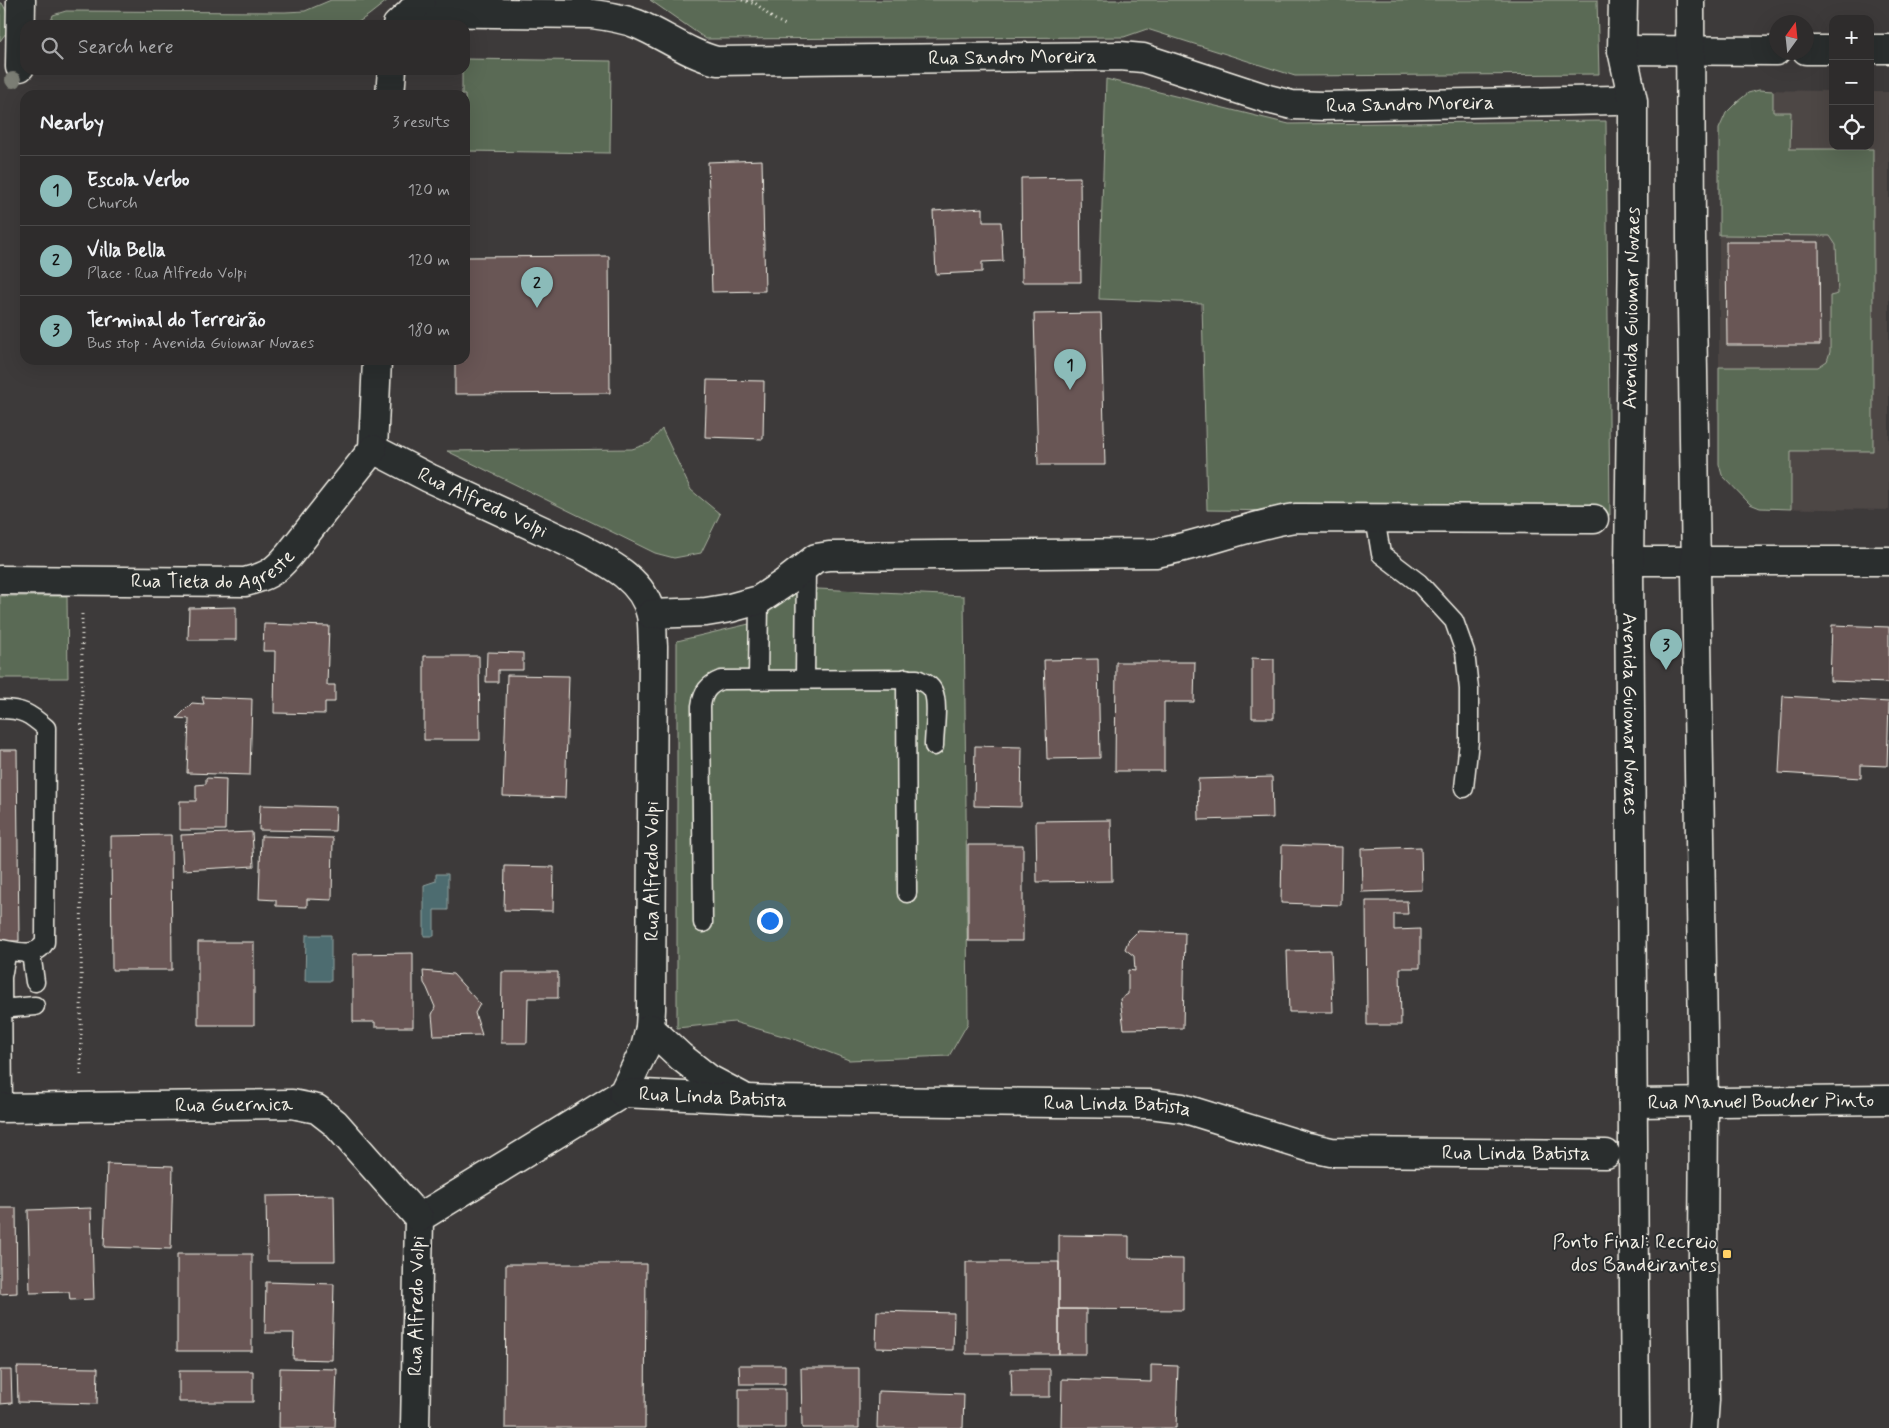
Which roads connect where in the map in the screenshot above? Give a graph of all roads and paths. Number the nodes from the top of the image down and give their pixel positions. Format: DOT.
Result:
graph roads {
  1 [pos="21,0"];
  2 [pos="742,0"];
  3 [pos="1623,0"];
  4 [pos="1690,0"];
  5 [pos="756,4"];
  6 [pos="410,12"];
  7 [pos="1874,49"];
  8 [pos="1889,49"];
  9 [pos="1622,50"];
  10 [pos="1814,50"];
  11 [pos="1829,50"];
  12 [pos="1769,51"];
  13 [pos="1690,52"];
  14 [pos="15,68"];
  15 [pos="392,75"];
  16 [pos="390,90"];
  17 [pos="1616,100"];
  18 [pos="378,365"];
  19 [pos="373,449"];
  20 [pos="1375,518"];
  21 [pos="1594,519"];
  22 [pos="1629,561"];
  23 [pos="1696,561"];
  24 [pos="1889,561"];
  25 [pos="806,564"];
  26 [pos="0,580"];
  27 [pos="82,580"];
  28 [pos="759,600"];
  29 [pos="651,614"];
  30 [pos="906,678"];
  31 [pos="805,679"];
  32 [pos="758,680"];
  33 [pos="0,709"];
  34 [pos="934,746"];
  35 [pos="1464,788"];
  36 [pos="907,893"];
  37 [pos="704,923"];
  38 [pos="3,949"];
  39 [pos="30,953"];
  40 [pos="35,982"];
  41 [pos="35,1006"];
  42 [pos="1,1009"];
  43 [pos="650,1028"];
  44 [pos="81,1080"];
  45 [pos="622,1094"];
  46 [pos="746,1099"];
  47 [pos="1889,1100"];
  48 [pos="1704,1102"];
  49 [pos="1633,1103"];
  50 [pos="1,1108"];
  51 [pos="1606,1154"];
  52 [pos="419,1218"];
  53 [pos="415,1428"];
  54 [pos="1635,1428"];
  55 [pos="1702,1428"];
  1 -- 14 [label="street"];
  2 -- 5 [label="path"];
  3 -- 9 [label="street, Avenida Guiomar Novaes"];
  4 -- 13 [label="street"];
  6 -- 17 [label="street, Rua Sandro Moreira"];
  7 -- 8 [label="street"];
  9 -- 13 [label="street"];
  9 -- 22 [label="street, Avenida Guiomar Novaes"];
  10 -- 11 [label="street"];
  12 -- 13 [label="street"];
  13 -- 23 [label="street"];
  15 -- 16 [label="street"];
  18 -- 19 [label="street"];
  19 -- 27 [label="street, Rua Tieta do Agreste"];
  19 -- 29 [label="street, Rua Alfredo Volpi"];
  20 -- 21 [label="street"];
  20 -- 25 [label="street"];
  20 -- 35 [label="lane"];
  22 -- 23 [label="street"];
  22 -- 49 [label="street, Avenida Guiomar Novaes"];
  23 -- 24 [label="street"];
  23 -- 48 [label="street"];
  25 -- 28 [label="street"];
  25 -- 31 [label="lane"];
  26 -- 27 [label="street, Rua Tieta do Agreste"];
  27 -- 44 [label="path"];
  28 -- 29 [label="street"];
  28 -- 32 [label="lane"];
  29 -- 43 [label="street, Rua Alfredo Volpi"];
  30 -- 31 [label="lane"];
  30 -- 34 [label="lane"];
  30 -- 36 [label="lane"];
  31 -- 32 [label="lane"];
  32 -- 37 [label="lane"];
  33 -- 39 [label="lane"];
  38 -- 39 [label="lane"];
  38 -- 42 [label="lane"];
  39 -- 40 [label="lane"];
  41 -- 42 [label="lane"];
  42 -- 50 [label="lane"];
  43 -- 45 [label="street, Rua Alfredo Volpi"];
  43 -- 46 [label="street"];
  45 -- 46 [label="street, Rua Linda Batista"];
  45 -- 52 [label="street, Rua Alfredo Volpi"];
  46 -- 51 [label="street, Rua Linda Batista"];
  47 -- 48 [label="street, Rua Manuel Boucher Pinto"];
  48 -- 49 [label="street, Rua Manuel Boucher Pinto"];
  48 -- 55 [label="street"];
  49 -- 54 [label="street, Avenida Guiomar Novaes"];
  50 -- 52 [label="street, Rua Guernica"];
  52 -- 53 [label="street, Rua Alfredo Volpi"];
}
